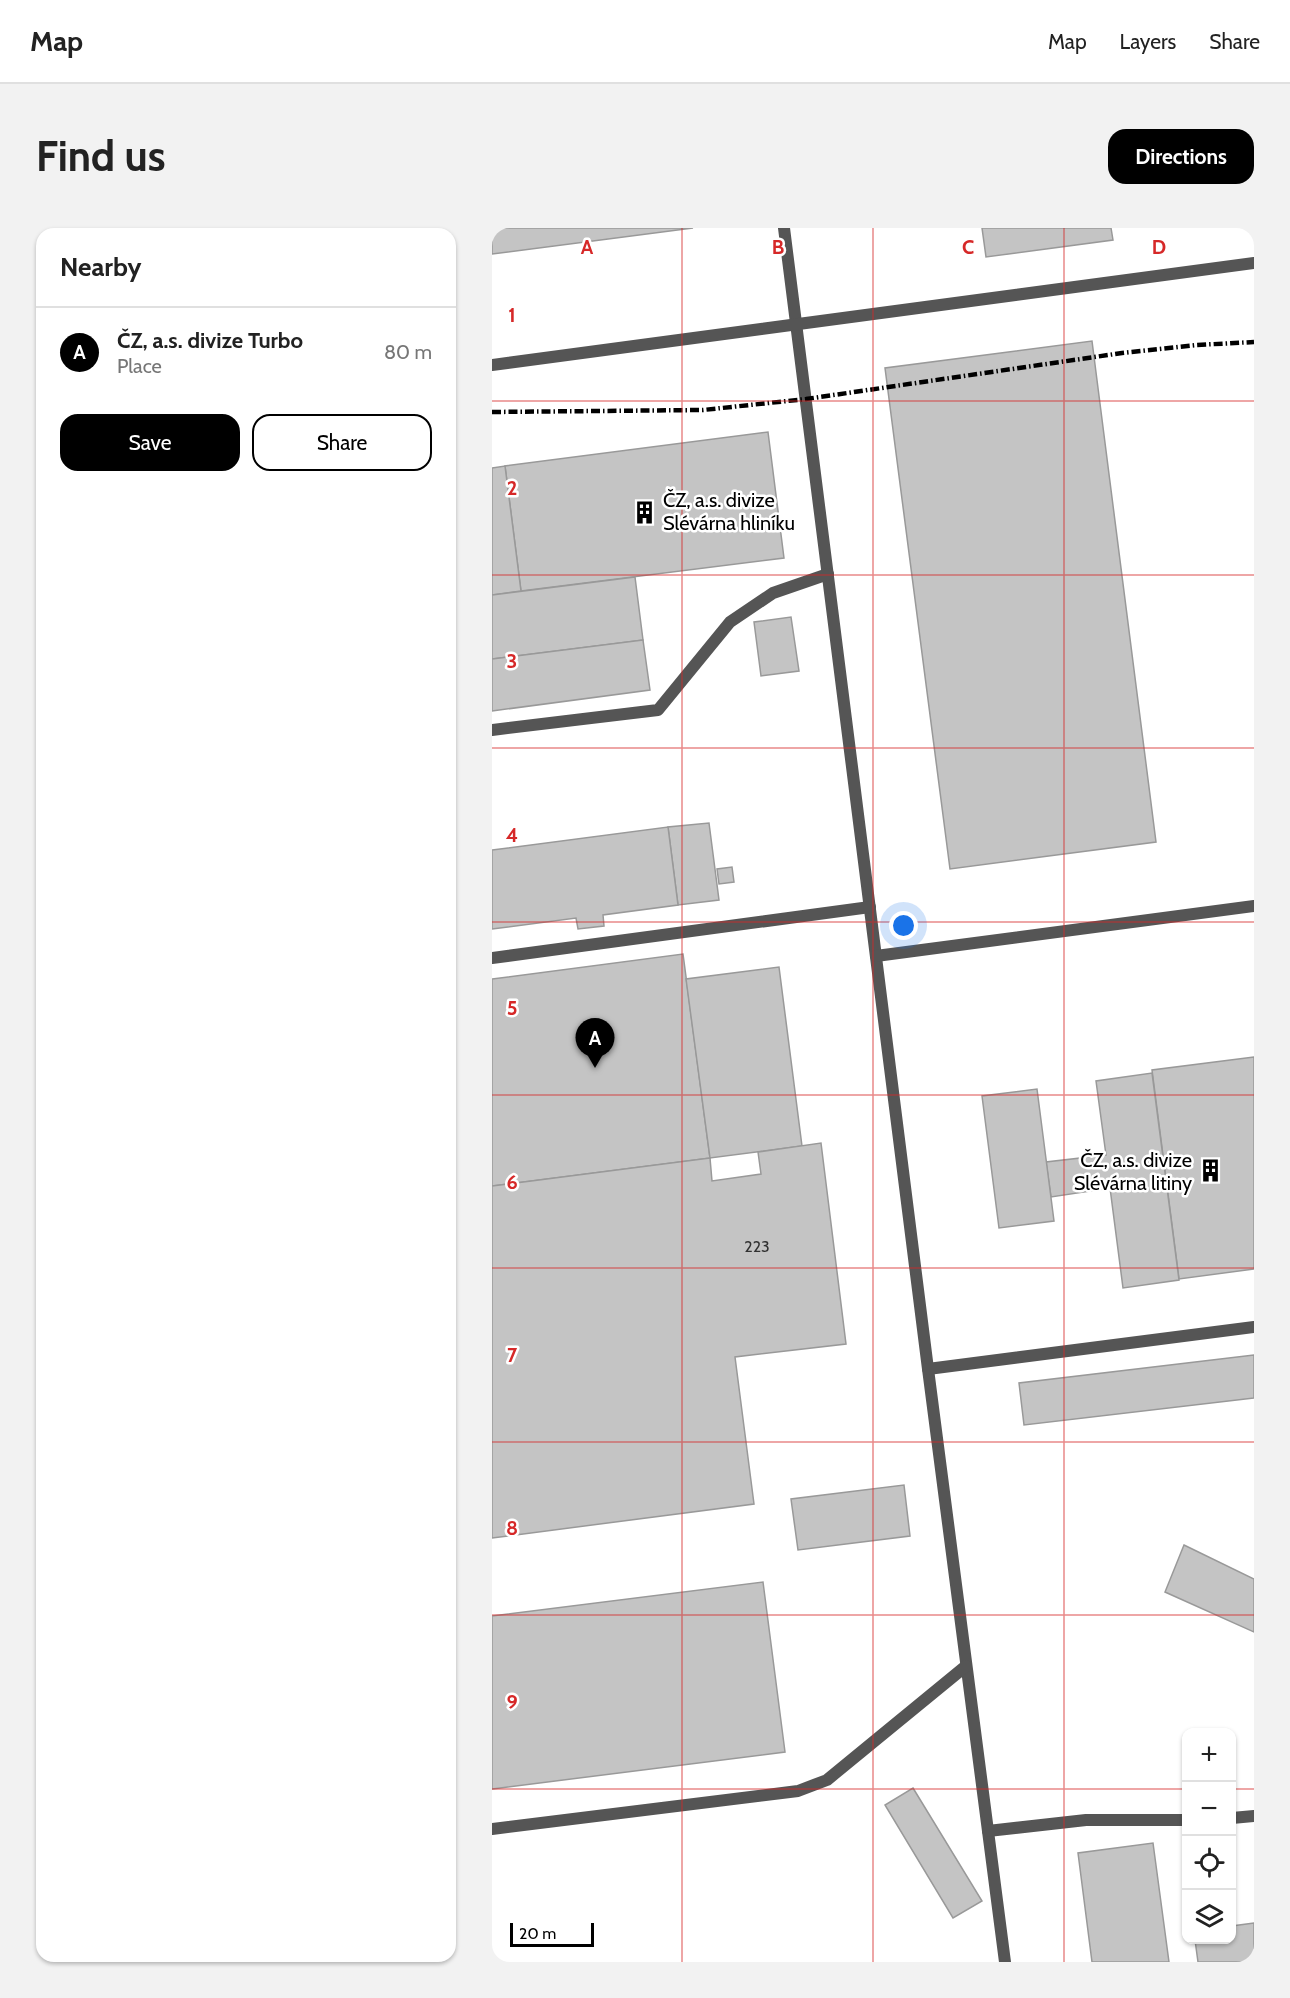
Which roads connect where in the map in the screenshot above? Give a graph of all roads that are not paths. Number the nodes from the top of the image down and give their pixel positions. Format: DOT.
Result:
graph roads {
  1 [pos="784,228"];
  2 [pos="1254,263"];
  3 [pos="796,324"];
  4 [pos="492,365"];
  5 [pos="828,574"];
  6 [pos="492,730"];
  7 [pos="1254,906"];
  8 [pos="870,907"];
  9 [pos="876,956"];
  10 [pos="492,958"];
  11 [pos="1254,1327"];
  12 [pos="928,1368"];
  13 [pos="966,1666"];
  14 [pos="1254,1816"];
  15 [pos="1236,1818"];
  16 [pos="1182,1820"];
  17 [pos="492,1829"];
  18 [pos="988,1831"];
  19 [pos="1005,1962"];
  1 -- 3 [label="lane"];
  2 -- 3 [label="lane"];
  3 -- 4 [label="lane"];
  3 -- 5 [label="lane"];
  5 -- 6 [label="lane"];
  5 -- 8 [label="lane"];
  7 -- 9 [label="lane"];
  8 -- 9 [label="lane"];
  8 -- 10 [label="lane"];
  9 -- 12 [label="lane"];
  11 -- 12 [label="lane"];
  12 -- 13 [label="lane"];
  13 -- 17 [label="lane"];
  13 -- 18 [label="lane"];
  14 -- 15 [label="lane"];
  16 -- 18 [label="lane"];
  18 -- 19 [label="lane"];
}
